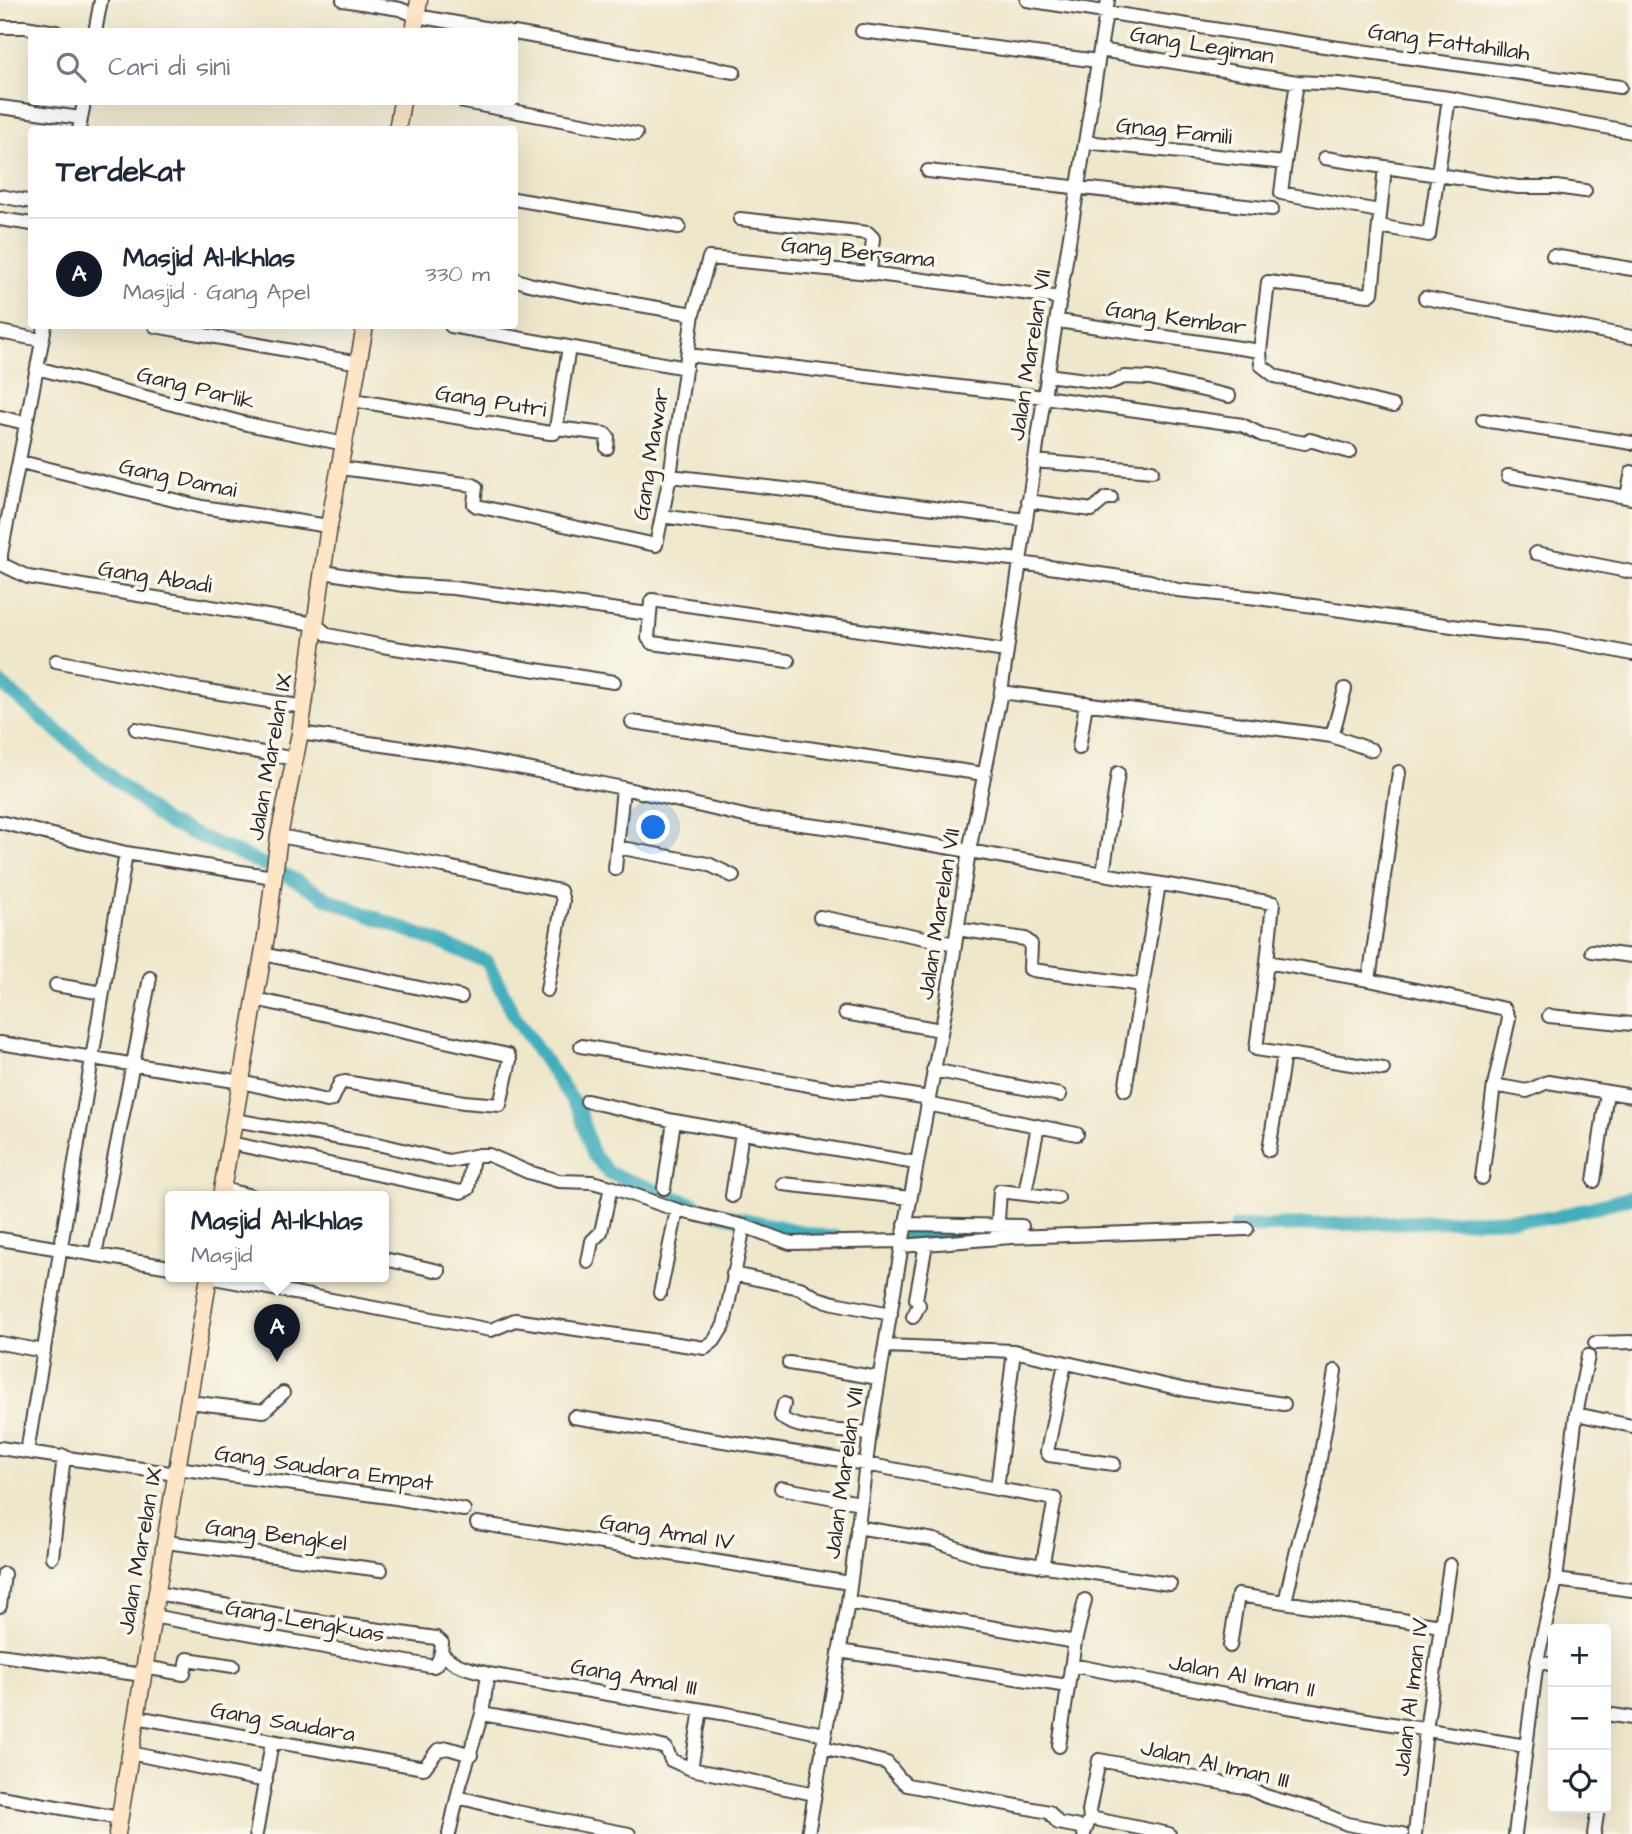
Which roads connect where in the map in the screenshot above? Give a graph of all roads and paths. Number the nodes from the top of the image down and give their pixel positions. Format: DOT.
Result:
graph roads {
  1 [pos="101,0"];
  2 [pos="343,0"];
  3 [pos="1027,0"];
  4 [pos="1107,6"];
  5 [pos="417,16"];
  6 [pos="0,27"];
  7 [pos="30,28"];
  8 [pos="96,28"];
  9 [pos="484,28"];
  10 [pos="862,31"];
  11 [pos="518,34"];
  12 [pos="1099,55"];
  13 [pos="734,72"];
  14 [pos="1297,82"];
  15 [pos="1620,87"];
  16 [pos="1449,98"];
  17 [pos="83,105"];
  18 [pos="401,105"];
  19 [pos="480,105"];
  20 [pos="0,107"];
  21 [pos="80,124"];
  22 [pos="398,126"];
  23 [pos="1632,132"];
  24 [pos="636,134"];
  25 [pos="1086,142"];
  26 [pos="1325,158"];
  27 [pos="1286,163"];
  28 [pos="1385,167"];
  29 [pos="928,171"];
  30 [pos="1439,176"];
  31 [pos="1079,186"];
  32 [pos="1585,191"];
  33 [pos="0,196"];
  34 [pos="28,201"];
  35 [pos="518,201"];
  36 [pos="1272,209"];
  37 [pos="1379,211"];
  38 [pos="0,219"];
  39 [pos="740,219"];
  40 [pos="28,223"];
  41 [pos="1379,226"];
  42 [pos="678,228"];
  43 [pos="1553,256"];
  44 [pos="1632,269"];
  45 [pos="870,273"];
  46 [pos="518,280"];
  47 [pos="1061,298"];
  48 [pos="1425,298"];
  49 [pos="693,314"];
  50 [pos="1058,321"];
  51 [pos="44,329"];
  52 [pos="172,329"];
  53 [pos="365,329"];
  54 [pos="468,329"];
  55 [pos="0,332"];
  56 [pos="1632,337"];
  57 [pos="41,340"];
  58 [pos="569,347"];
  59 [pos="1260,351"];
  60 [pos="688,355"];
  61 [pos="359,363"];
  62 [pos="37,368"];
  63 [pos="685,369"];
  64 [pos="1047,375"];
  65 [pos="1229,396"];
  66 [pos="1044,397"];
  67 [pos="353,400"];
  68 [pos="1394,406"];
  69 [pos="0,417"];
  70 [pos="1483,420"];
  71 [pos="25,423"];
  72 [pos="556,428"];
  73 [pos="1632,443"];
  74 [pos="345,444"];
  75 [pos="607,447"];
  76 [pos="1349,452"];
  77 [pos="1034,461"];
  78 [pos="20,463"];
  79 [pos="340,468"];
  80 [pos="1152,471"];
  81 [pos="1632,472"];
  82 [pos="1508,476"];
  83 [pos="670,477"];
  84 [pos="1630,497"];
  85 [pos="1111,498"];
  86 [pos="1028,501"];
  87 [pos="662,516"];
  88 [pos="1026,520"];
  89 [pos="329,526"];
  90 [pos="1536,552"];
  91 [pos="1,554"];
  92 [pos="1020,562"];
  93 [pos="324,572"];
  94 [pos="1632,572"];
  95 [pos="649,614"];
  96 [pos="315,624"];
  97 [pos="1006,651"];
  98 [pos="1632,654"];
  99 [pos="56,661"];
  100 [pos="788,661"];
  101 [pos="614,682"];
  102 [pos="1345,689"];
  103 [pos="1001,692"];
  104 [pos="1086,703"];
  105 [pos="304,707"];
  106 [pos="632,722"];
  107 [pos="136,729"];
  108 [pos="300,733"];
  109 [pos="1332,736"];
  110 [pos="1079,748"];
  111 [pos="1372,750"];
  112 [pos="295,759"];
  113 [pos="1399,772"];
  114 [pos="1118,773"];
  115 [pos="984,774"];
  116 [pos="623,788"];
  117 [pos="0,822"];
  118 [pos="279,836"];
  119 [pos="617,846"];
  120 [pos="969,851"];
  121 [pos="127,853"];
  122 [pos="615,869"];
  123 [pos="1103,874"];
  124 [pos="274,875"];
  125 [pos="733,876"];
  126 [pos="1158,884"];
  127 [pos="820,917"];
  128 [pos="957,929"];
  129 [pos="955,944"];
  130 [pos="1592,951"];
  131 [pos="263,954"];
  132 [pos="1632,956"];
  133 [pos="1266,962"];
  134 [pos="150,978"];
  135 [pos="1369,980"];
  136 [pos="56,985"];
  137 [pos="1142,985"];
  138 [pos="547,990"];
  139 [pos="103,993"];
  140 [pos="461,997"];
  141 [pos="255,999"];
  142 [pos="845,1013"];
  143 [pos="1549,1016"];
  144 [pos="1632,1024"];
  145 [pos="941,1030"];
  146 [pos="0,1043"];
  147 [pos="580,1046"];
  148 [pos="1284,1054"];
  149 [pos="93,1058"];
  150 [pos="132,1066"];
  151 [pos="1382,1069"];
  152 [pos="933,1070"];
  153 [pos="242,1082"];
  154 [pos="1494,1085"];
  155 [pos="1125,1090"];
  156 [pos="1607,1092"];
  157 [pos="1060,1095"];
  158 [pos="1632,1096"];
  159 [pos="587,1101"];
  160 [pos="928,1101"];
  161 [pos="234,1120"];
  162 [pos="674,1121"];
  163 [pos="1038,1126"];
  164 [pos="742,1133"];
  165 [pos="1077,1134"];
  166 [pos="230,1143"];
  167 [pos="1269,1150"];
  168 [pos="473,1156"];
  169 [pos="916,1163"];
  170 [pos="1482,1178"];
  171 [pos="1594,1181"];
  172 [pos="783,1184"];
  173 [pos="611,1187"];
  174 [pos="664,1188"];
  175 [pos="222,1191"];
  176 [pos="1025,1193"];
  177 [pos="732,1196"];
  178 [pos="911,1198"];
  179 [pos="1058,1198"];
  180 [pos="677,1210"];
  181 [pos="744,1226"];
  182 [pos="1022,1226"];
  183 [pos="1247,1228"];
  184 [pos="997,1232"];
  185 [pos="903,1235"];
  186 [pos="0,1239"];
  187 [pos="926,1244"];
  188 [pos="61,1250"];
  189 [pos="95,1255"];
  190 [pos="389,1259"];
  191 [pos="588,1262"];
  192 [pos="165,1266"];
  193 [pos="439,1271"];
  194 [pos="733,1275"];
  195 [pos="208,1282"];
  196 [pos="236,1282"];
  197 [pos="660,1293"];
  198 [pos="891,1314"];
  199 [pos="913,1317"];
  200 [pos="1632,1342"];
  201 [pos="0,1343"];
  202 [pos="1595,1343"];
  203 [pos="885,1346"];
  204 [pos="44,1351"];
  205 [pos="1014,1351"];
  206 [pos="1588,1356"];
  207 [pos="789,1363"];
  208 [pos="1065,1363"];
  209 [pos="1335,1371"];
  210 [pos="879,1378"];
  211 [pos="283,1393"];
  212 [pos="189,1402"];
  213 [pos="783,1404"];
  214 [pos="1284,1404"];
  215 [pos="1576,1414"];
  216 [pos="575,1417"];
  217 [pos="1632,1426"];
  218 [pos="870,1433"];
  219 [pos="0,1448"];
  220 [pos="27,1452"];
  221 [pos="64,1456"];
  222 [pos="866,1464"];
  223 [pos="1114,1464"];
  224 [pos="177,1471"];
  225 [pos="781,1488"];
  226 [pos="997,1489"];
  227 [pos="860,1503"];
  228 [pos="464,1510"];
  229 [pos="477,1523"];
  230 [pos="857,1527"];
  231 [pos="166,1542"];
  232 [pos="52,1557"];
  233 [pos="1450,1565"];
  234 [pos="1042,1567"];
  235 [pos="381,1570"];
  236 [pos="4,1574"];
  237 [pos="1556,1580"];
  238 [pos="850,1583"];
  239 [pos="1170,1584"];
  240 [pos="1632,1590"];
  241 [pos="156,1593"];
  242 [pos="1085,1600"];
  243 [pos="848,1602"];
  244 [pos="1285,1602"];
  245 [pos="0,1606"];
  246 [pos="152,1616"];
  247 [pos="1441,1626"];
  248 [pos="1076,1642"];
  249 [pos="1230,1646"];
  250 [pos="839,1651"];
  251 [pos="441,1652"];
  252 [pos="0,1655"];
  253 [pos="1537,1661"];
  254 [pos="1548,1664"];
  255 [pos="1072,1665"];
  256 [pos="233,1666"];
  257 [pos="143,1671"];
  258 [pos="488,1674"];
  259 [pos="1068,1686"];
  260 [pos="701,1710"];
  261 [pos="481,1714"];
  262 [pos="1611,1715"];
  263 [pos="136,1717"];
  264 [pos="1632,1718"];
  265 [pos="1426,1730"];
  266 [pos="823,1740"];
  267 [pos="272,1742"];
  268 [pos="1059,1746"];
  269 [pos="1526,1746"];
  270 [pos="130,1753"];
  271 [pos="471,1755"];
  272 [pos="691,1769"];
  273 [pos="266,1781"];
  274 [pos="815,1794"];
  275 [pos="0,1797"];
  276 [pos="458,1797"];
  277 [pos="1597,1813"];
  278 [pos="118,1826"];
  279 [pos="1086,1827"];
  280 [pos="1355,1830"];
  281 [pos="256,1834"];
  282 [pos="449,1834"];
  283 [pos="629,1834"];
  284 [pos="808,1834"];
  285 [pos="1169,1834"];
  286 [pos="1402,1834"];
  287 [pos="1415,1834"];
  288 [pos="1515,1834"];
  289 [pos="1594,1834"];
  1 -- 8 [label="street"];
  2 -- 5 [label="street"];
  3 -- 4 [label="street, Gang Fattahillah"];
  4 -- 12 [label="street, Jalan Marelan VII"];
  4 -- 15 [label="street, Gang Fattahillah"];
  5 -- 9 [label="street"];
  6 -- 7 [label="street"];
  10 -- 12 [label="street, Gang Legiman"];
  11 -- 13 [label="street"];
  12 -- 14 [label="street, Gang Legiman"];
  12 -- 25 [label="street, Jalan Marelan VII"];
  14 -- 16 [label="street, Gang Legiman"];
  14 -- 27 [label="street"];
  16 -- 23 [label="street, Gang Legiman"];
  16 -- 30 [label="street"];
  17 -- 21 [label="street"];
  18 -- 22 [label="main road"];
  19 -- 24 [label="street"];
  20 -- 21 [label="street"];
  25 -- 27 [label="street, Gnag Famili"];
  25 -- 31 [label="street, Jalan Marelan VII"];
  26 -- 28 [label="street"];
  27 -- 37 [label="street"];
  28 -- 30 [label="street"];
  28 -- 37 [label="street"];
  29 -- 31 [label="street"];
  30 -- 32 [label="street"];
  30 -- 41 [label="street"];
  31 -- 36 [label="street"];
  31 -- 47 [label="street, Jalan Marelan VII"];
  33 -- 34 [label="street"];
  35 -- 42 [label="street"];
  37 -- 41 [label="street"];
  38 -- 40 [label="street"];
  39 -- 45 [label="street"];
  41 -- 59 [label="street"];
  43 -- 44 [label="street"];
  45 -- 47 [label="street, Gang Bersama"];
  45 -- 49 [label="street, Gang Bersama"];
  46 -- 49 [label="street"];
  47 -- 50 [label="street, Jalan Marelan VII"];
  48 -- 56 [label="street"];
  49 -- 60 [label="street, Gang Mawar"];
  50 -- 59 [label="street, Gang Kembar"];
  50 -- 64 [label="street, Jalan Marelan VII"];
  51 -- 57 [label="street"];
  52 -- 61 [label="street"];
  53 -- 61 [label="main road, Jalan Marelan IX"];
  54 -- 58 [label="street, Gang Mawar"];
  55 -- 57 [label="street"];
  57 -- 62 [label="street"];
  58 -- 63 [label="street, Gang Mawar"];
  58 -- 72 [label="street"];
  59 -- 68 [label="street, Gang Kembar"];
  60 -- 63 [label="street, Gang Mawar"];
  60 -- 66 [label="street"];
  61 -- 67 [label="main road, Jalan Marelan IX"];
  62 -- 71 [label="street"];
  62 -- 74 [label="street, Gang Parlik"];
  63 -- 83 [label="street, Gang Mawar"];
  64 -- 65 [label="street"];
  64 -- 66 [label="street, Jalan Marelan VII"];
  66 -- 76 [label="street"];
  66 -- 77 [label="street, Jalan Marelan VII"];
  67 -- 72 [label="street, Gang Putri"];
  67 -- 74 [label="main road, Jalan Marelan IX"];
  69 -- 71 [label="street"];
  70 -- 73 [label="street"];
  71 -- 78 [label="street"];
  72 -- 75 [label="street, Gang Putri"];
  74 -- 79 [label="main road, Jalan Marelan IX"];
  77 -- 80 [label="street"];
  77 -- 86 [label="street, Jalan Marelan VII"];
  78 -- 89 [label="street, Gang Damai"];
  78 -- 91 [label="street"];
  79 -- 87 [label="street, Gang Mawar"];
  79 -- 89 [label="main road, Jalan Marelan IX"];
  81 -- 84 [label="street"];
  82 -- 84 [label="street"];
  83 -- 87 [label="street, Gang Mawar"];
  83 -- 88 [label="street"];
  85 -- 86 [label="street"];
  86 -- 88 [label="street, Jalan Marelan VII"];
  87 -- 92 [label="street"];
  88 -- 92 [label="street, Jalan Marelan VII"];
  89 -- 93 [label="main road, Jalan Marelan IX"];
  90 -- 94 [label="street"];
  91 -- 96 [label="street, Gang Abadi"];
  92 -- 97 [label="street, Jalan Marelan VII"];
  92 -- 98 [label="street"];
  93 -- 95 [label="street"];
  93 -- 96 [label="main road, Jalan Marelan IX"];
  95 -- 97 [label="street"];
  95 -- 100 [label="street"];
  96 -- 101 [label="street"];
  96 -- 105 [label="main road, Jalan Marelan IX"];
  97 -- 103 [label="street, Jalan Marelan VII"];
  99 -- 105 [label="street"];
  102 -- 109 [label="street"];
  103 -- 104 [label="street"];
  103 -- 115 [label="street, Jalan Marelan VII"];
  104 -- 109 [label="street"];
  104 -- 110 [label="street"];
  105 -- 108 [label="main road, Jalan Marelan IX"];
  106 -- 115 [label="street"];
  107 -- 112 [label="street"];
  108 -- 112 [label="main road, Jalan Marelan IX"];
  108 -- 116 [label="street"];
  109 -- 111 [label="street"];
  112 -- 118 [label="main road, Jalan Marelan IX"];
  113 -- 135 [label="street"];
  114 -- 123 [label="street"];
  115 -- 120 [label="street, Jalan Marelan VII"];
  116 -- 119 [label="street"];
  116 -- 120 [label="street"];
  117 -- 121 [label="street"];
  118 -- 124 [label="main road, Jalan Marelan IX"];
  118 -- 138 [label="street"];
  119 -- 122 [label="street"];
  119 -- 125 [label="street"];
  120 -- 123 [label="street"];
  120 -- 128 [label="street, Jalan Marelan VII"];
  121 -- 124 [label="street"];
  121 -- 139 [label="street"];
  123 -- 126 [label="street"];
  124 -- 131 [label="main road, Jalan Marelan IX"];
  126 -- 133 [label="street"];
  126 -- 137 [label="street"];
  127 -- 129 [label="street"];
  128 -- 129 [label="street, Jalan Marelan VII"];
  128 -- 137 [label="street"];
  129 -- 145 [label="street, Jalan Marelan VII"];
  130 -- 132 [label="street"];
  131 -- 140 [label="street"];
  131 -- 141 [label="main road, Jalan Marelan IX"];
  133 -- 135 [label="street"];
  133 -- 148 [label="street"];
  134 -- 150 [label="street"];
  135 -- 154 [label="street"];
  136 -- 139 [label="street"];
  137 -- 155 [label="street"];
  139 -- 149 [label="street"];
  141 -- 153 [label="main road, Jalan Marelan IX"];
  141 -- 153 [label="street"];
  142 -- 145 [label="street"];
  143 -- 144 [label="street"];
  145 -- 152 [label="street, Jalan Marelan VII"];
  146 -- 149 [label="street"];
  147 -- 160 [label="street"];
  148 -- 151 [label="street"];
  148 -- 167 [label="street"];
  149 -- 150 [label="street"];
  149 -- 188 [label="street"];
  150 -- 153 [label="street"];
  150 -- 189 [label="street"];
  152 -- 157 [label="street"];
  152 -- 160 [label="street, Jalan Marelan VII"];
  153 -- 161 [label="main road, Jalan Marelan IX"];
  154 -- 156 [label="street"];
  154 -- 170 [label="street"];
  156 -- 158 [label="street"];
  156 -- 171 [label="street"];
  159 -- 162 [label="street"];
  160 -- 163 [label="street"];
  160 -- 169 [label="street, Jalan Marelan VII"];
  161 -- 166 [label="main road, Jalan Marelan IX"];
  161 -- 168 [label="street"];
  162 -- 164 [label="street"];
  162 -- 174 [label="street"];
  163 -- 165 [label="street"];
  163 -- 176 [label="street"];
  164 -- 169 [label="street"];
  164 -- 177 [label="street"];
  166 -- 168 [label="street"];
  166 -- 175 [label="main road, Jalan Marelan IX"];
  168 -- 173 [label="street"];
  169 -- 178 [label="street, Jalan Marelan VII"];
  172 -- 178 [label="street"];
  173 -- 180 [label="street"];
  173 -- 191 [label="street"];
  176 -- 179 [label="street"];
  176 -- 184 [label="street"];
  178 -- 185 [label="street, Jalan Marelan VII"];
  180 -- 181 [label="street"];
  180 -- 197 [label="street"];
  181 -- 185 [label="street"];
  181 -- 194 [label="street"];
  182 -- 184 [label="street"];
  183 -- 184 [label="street"];
  184 -- 185 [label="street"];
  184 -- 187 [label="street"];
  185 -- 187 [label="street"];
  185 -- 198 [label="street, Jalan Marelan VII"];
  186 -- 188 [label="street"];
  187 -- 199 [label="street"];
  188 -- 189 [label="street"];
  188 -- 204 [label="street"];
  189 -- 192 [label="street"];
  190 -- 193 [label="street"];
  194 -- 196 [label="street"];
  194 -- 198 [label="street"];
  195 -- 212 [label="main road, Jalan Marelan IX"];
  198 -- 203 [label="street, Jalan Marelan VII"];
  200 -- 202 [label="street"];
  201 -- 204 [label="street"];
  203 -- 205 [label="street"];
  203 -- 210 [label="street, Jalan Marelan VII"];
  204 -- 220 [label="street"];
  205 -- 208 [label="street"];
  205 -- 226 [label="street"];
  206 -- 215 [label="street"];
  207 -- 210 [label="street"];
  208 -- 214 [label="street"];
  208 -- 223 [label="street"];
  209 -- 244 [label="street"];
  210 -- 218 [label="street, Jalan Marelan VII"];
  211 -- 212 [label="street"];
  212 -- 224 [label="main road, Jalan Marelan IX"];
  213 -- 218 [label="street"];
  215 -- 217 [label="street"];
  215 -- 237 [label="street"];
  216 -- 222 [label="street"];
  218 -- 222 [label="street, Jalan Marelan VII"];
  219 -- 220 [label="street, Gang Saudara Empat"];
  220 -- 221 [label="street, Gang Saudara Empat"];
  221 -- 224 [label="street, Gang Saudara Empat"];
  221 -- 232 [label="street"];
  222 -- 226 [label="street"];
  222 -- 227 [label="street, Jalan Marelan VII"];
  224 -- 228 [label="street, Gang Saudara Empat"];
  224 -- 231 [label="main road, Jalan Marelan IX"];
  225 -- 227 [label="street"];
  226 -- 234 [label="street"];
  227 -- 230 [label="street, Jalan Marelan VII"];
  229 -- 238 [label="street, Gang Amal IV"];
  230 -- 234 [label="street"];
  230 -- 238 [label="street, Jalan Marelan VII"];
  231 -- 235 [label="street, Gang Bengkel"];
  231 -- 241 [label="main road, Jalan Marelan IX"];
  233 -- 247 [label="street, Jalan Al Iman IV"];
  234 -- 239 [label="street"];
  236 -- 245 [label="street"];
  237 -- 240 [label="street"];
  237 -- 253 [label="street"];
  238 -- 243 [label="street, Jalan Marelan VII"];
  241 -- 246 [label="main road, Jalan Marelan IX"];
  241 -- 251 [label="street, Gang Amal III"];
  242 -- 248 [label="street"];
  243 -- 248 [label="street"];
  243 -- 250 [label="street, Jalan Marelan VII"];
  244 -- 247 [label="street"];
  244 -- 249 [label="street"];
  246 -- 251 [label="street, Gang Lengkuas"];
  246 -- 257 [label="main road, Jalan Marelan IX"];
  247 -- 265 [label="street, Jalan Al Iman IV"];
  248 -- 255 [label="street"];
  250 -- 259 [label="street"];
  250 -- 266 [label="street, Jalan Marelan VII"];
  251 -- 258 [label="street, Gang Amal III"];
  252 -- 257 [label="street"];
  253 -- 254 [label="street"];
  253 -- 269 [label="street"];
  255 -- 259 [label="street"];
  255 -- 265 [label="street, Jalan Al Iman II"];
  256 -- 257 [label="street"];
  257 -- 263 [label="main road, Jalan Marelan IX"];
  258 -- 260 [label="street, Gang Amal III"];
  258 -- 261 [label="street"];
  259 -- 268 [label="street"];
  260 -- 266 [label="street, Gang Amal III"];
  260 -- 272 [label="street"];
  261 -- 271 [label="street"];
  261 -- 272 [label="street"];
  262 -- 264 [label="street"];
  263 -- 267 [label="street, Gang Saudara"];
  263 -- 270 [label="main road, Jalan Marelan IX"];
  265 -- 269 [label="street, Jalan Al Iman II"];
  265 -- 287 [label="street, Jalan Al Iman IV"];
  266 -- 274 [label="street, Jalan Marelan VII"];
  266 -- 279 [label="street, Gang Amal III"];
  267 -- 271 [label="street, Gang Saudara"];
  267 -- 273 [label="street"];
  269 -- 288 [label="street"];
  270 -- 273 [label="street"];
  270 -- 278 [label="main road, Jalan Marelan IX"];
  271 -- 276 [label="street"];
  272 -- 274 [label="street"];
  273 -- 281 [label="street"];
  274 -- 284 [label="street, Jalan Marelan VII"];
  275 -- 278 [label="street"];
  276 -- 282 [label="street"];
  276 -- 283 [label="street"];
  277 -- 289 [label="street"];
  279 -- 280 [label="street, Jalan Al Iman III"];
  279 -- 285 [label="street, Gang Amal III"];
  280 -- 286 [label="street, Jalan Al Iman III"];
}
